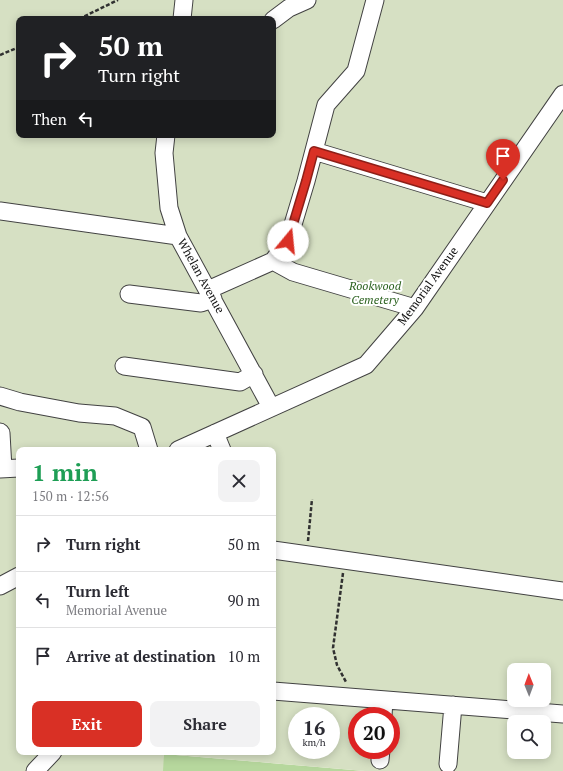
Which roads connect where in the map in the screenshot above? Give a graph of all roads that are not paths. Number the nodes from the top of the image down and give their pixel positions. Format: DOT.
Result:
graph roads {
  1 [pos="184,0"];
  2 [pos="307,0"];
  3 [pos="375,0"];
  4 [pos="182,16"];
  5 [pos="276,18"];
  6 [pos="562,96"];
  7 [pos="166,138"];
  8 [pos="314,151"];
  9 [pos="487,203"];
  10 [pos="0,211"];
  11 [pos="178,236"];
  12 [pos="273,261"];
  13 [pos="129,294"];
  14 [pos="210,294"];
  15 [pos="416,308"];
  16 [pos="124,366"];
  17 [pos="254,374"];
  18 [pos="0,396"];
  19 [pos="271,408"];
  20 [pos="0,432"];
  21 [pos="214,433"];
  22 [pos="148,447"];
  23 [pos="184,447"];
  24 [pos="221,447"];
  25 [pos="8,469"];
  26 [pos="276,550"];
  27 [pos="16,578"];
  28 [pos="0,586"];
  29 [pos="563,591"];
  30 [pos="276,691"];
  31 [pos="453,705"];
  32 [pos="381,707"];
  33 [pos="400,707"];
  34 [pos="563,714"];
  35 [pos="50,755"];
  36 [pos="448,764"];
  37 [pos="34,771"];
  1 -- 4 [label="street"];
  2 -- 5 [label="street"];
  3 -- 8 [label="street"];
  6 -- 9 [label="street, Memorial Avenue"];
  7 -- 11 [label="street, Whelan Avenue"];
  8 -- 9 [label="street"];
  8 -- 12 [label="street"];
  9 -- 15 [label="street, Memorial Avenue"];
  10 -- 11 [label="street"];
  11 -- 14 [label="street, Whelan Avenue"];
  12 -- 14 [label="street"];
  12 -- 15 [label="street"];
  13 -- 14 [label="street"];
  14 -- 17 [label="street, Whelan Avenue"];
  15 -- 19 [label="street, Memorial Avenue"];
  16 -- 17 [label="street"];
  17 -- 19 [label="street, Whelan Avenue"];
  18 -- 22 [label="street"];
  19 -- 21 [label="street, Memorial Avenue"];
  20 -- 25 [label="street"];
  21 -- 23 [label="street, Memorial Avenue"];
  21 -- 24 [label="street"];
  26 -- 29 [label="street"];
  27 -- 28 [label="street"];
  30 -- 32 [label="street"];
  31 -- 33 [label="street"];
  31 -- 34 [label="street"];
  31 -- 36 [label="street"];
  35 -- 37 [label="street"];
}
